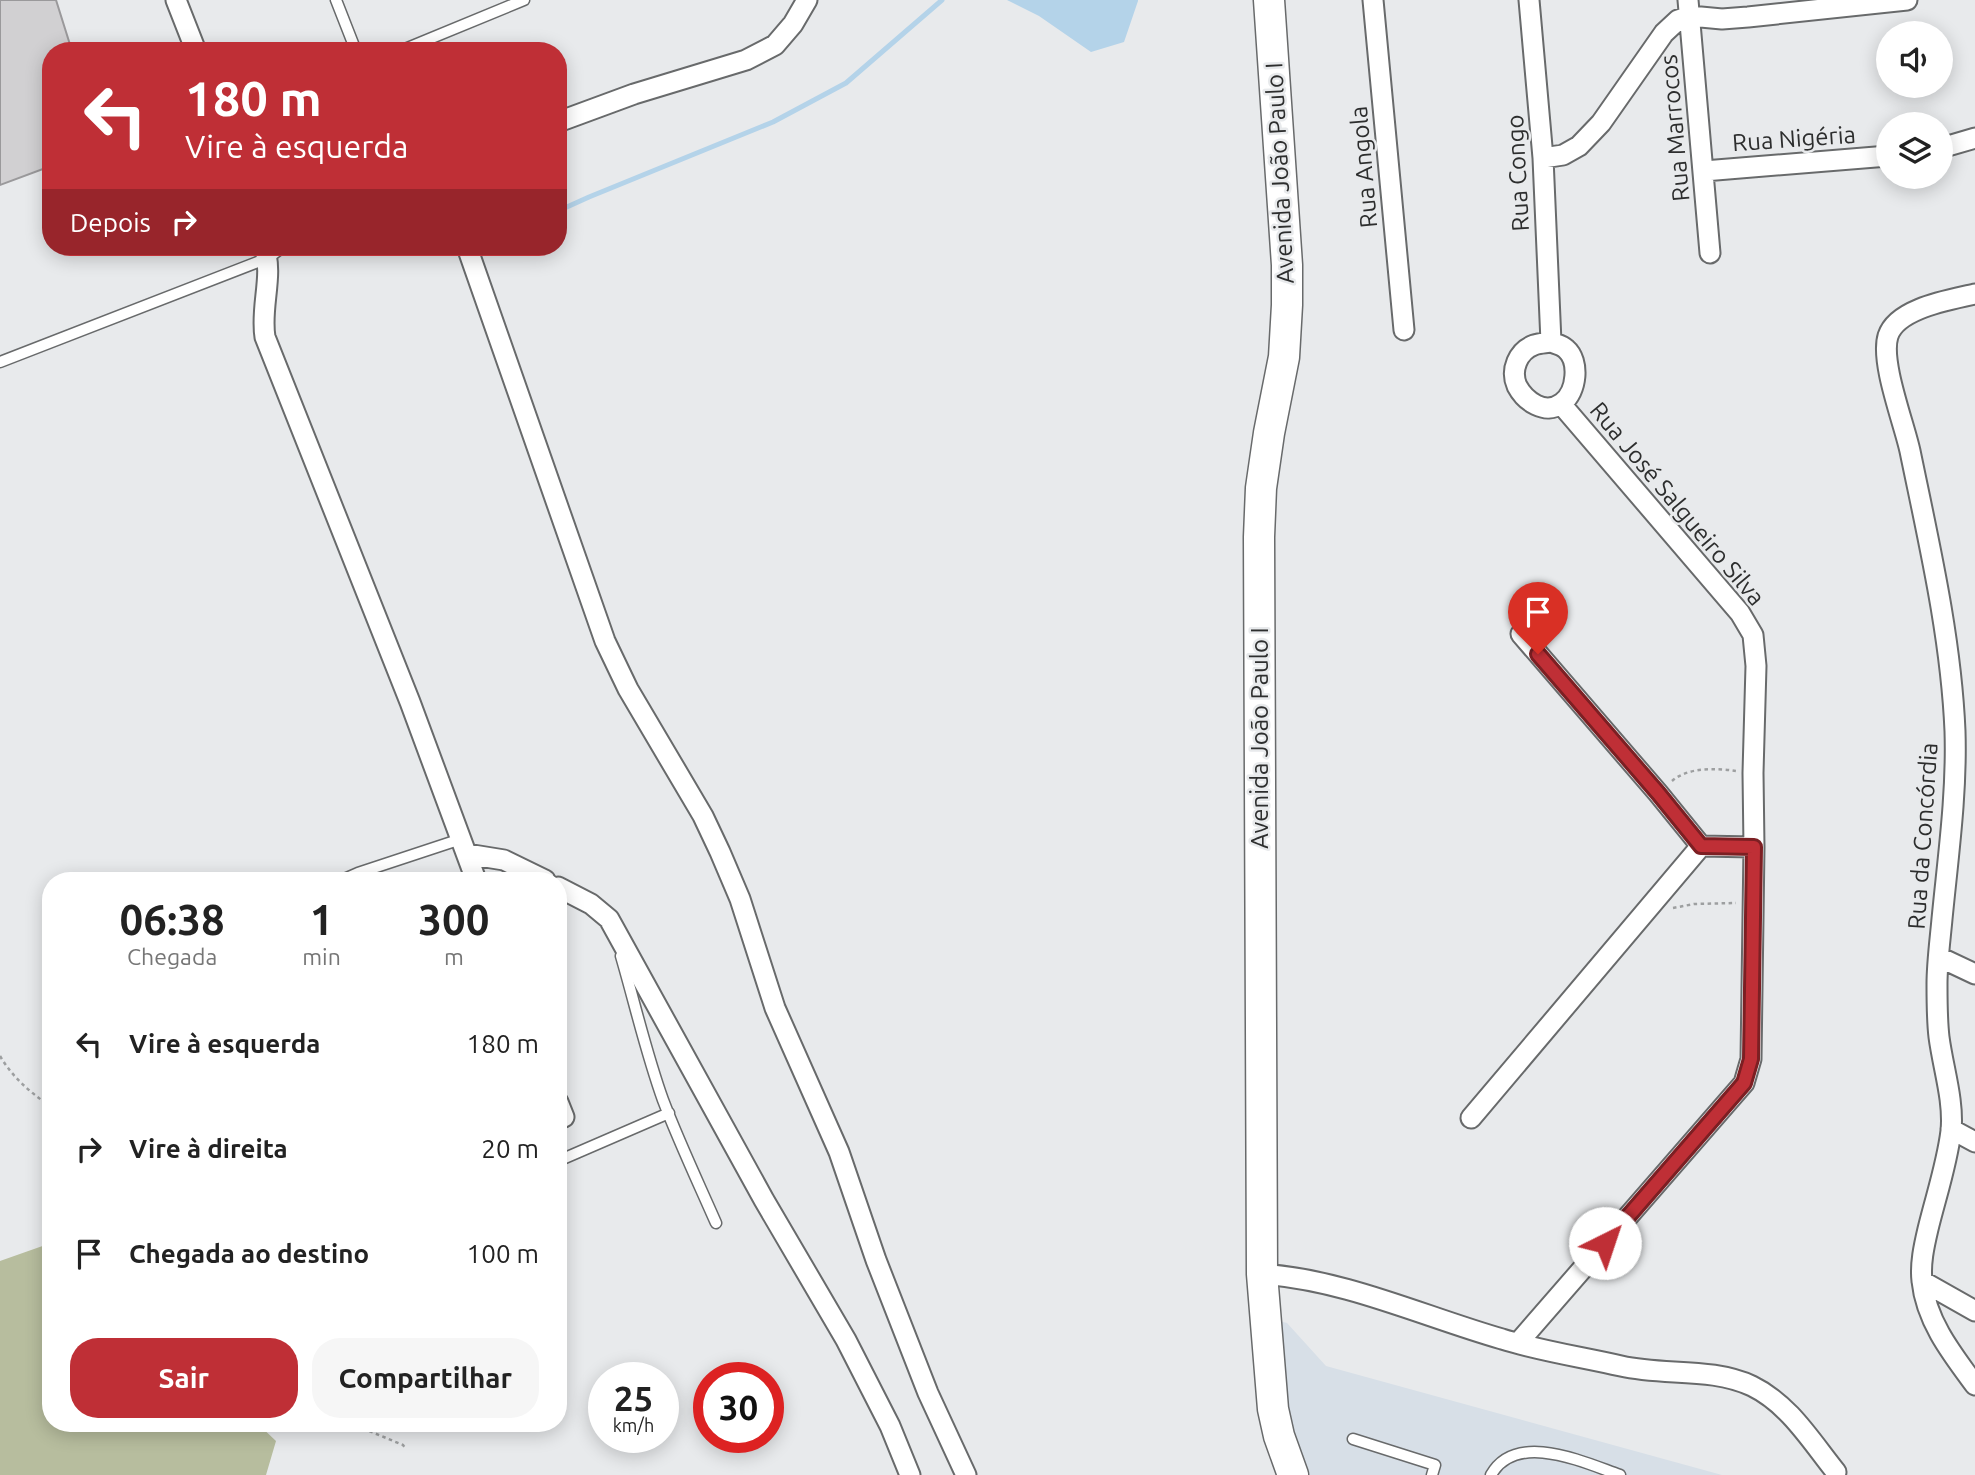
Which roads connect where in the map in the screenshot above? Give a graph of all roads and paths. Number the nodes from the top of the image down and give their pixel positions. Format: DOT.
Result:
graph roads {
  1 [pos="176,0"];
  2 [pos="336,0"];
  3 [pos="524,0"];
  4 [pos="807,0"];
  5 [pos="1269,0"];
  6 [pos="1373,0"];
  7 [pos="1529,0"];
  8 [pos="1907,0"];
  9 [pos="1689,8"];
  10 [pos="192,42"];
  11 [pos="352,42"];
  12 [pos="422,42"];
  13 [pos="567,119"];
  14 [pos="1975,138"];
  15 [pos="1953,144"];
  16 [pos="1876,157"];
  17 [pos="1543,158"];
  18 [pos="1704,171"];
  19 [pos="1710,253"];
  20 [pos="260,256"];
  21 [pos="271,256"];
  22 [pos="470,256"];
  23 [pos="1975,294"];
  24 [pos="1404,330"];
  25 [pos="1550,342"];
  26 [pos="0,362"];
  27 [pos="1561,404"];
  28 [pos="1521,634"];
  29 [pos="1753,773"];
  30 [pos="1658,793"];
  31 [pos="464,846"];
  32 [pos="1701,846"];
  33 [pos="1754,847"];
  34 [pos="362,872"];
  35 [pos="473,872"];
  36 [pos="529,872"];
  37 [pos="567,892"];
  38 [pos="1753,903"];
  39 [pos="1653,904"];
  40 [pos="609,919"];
  41 [pos="1939,957"];
  42 [pos="1975,974"];
  43 [pos="0,1056"];
  44 [pos="42,1100"];
  45 [pos="669,1113"];
  46 [pos="1471,1118"];
  47 [pos="1951,1129"];
  48 [pos="1975,1142"];
  49 [pos="567,1157"];
  50 [pos="716,1223"];
  51 [pos="1262,1275"];
  52 [pos="1922,1281"];
  53 [pos="1975,1311"];
  54 [pos="1518,1343"];
  55 [pos="1975,1385"];
  56 [pos="372,1432"];
  57 [pos="1353,1439"];
  58 [pos="406,1449"];
  59 [pos="1836,1472"];
  60 [pos="910,1475"];
  61 [pos="966,1475"];
  62 [pos="1293,1475"];
  63 [pos="1432,1475"];
  64 [pos="1491,1475"];
  65 [pos="1620,1475"];
  1 -- 10 [label="street"];
  2 -- 11 [label="lane"];
  3 -- 12 [label="lane"];
  4 -- 13 [label="street"];
  5 -- 51 [label="main road, Avenida João Paulo I"];
  6 -- 24 [label="street, Rua Angola"];
  7 -- 17 [label="street, Rua Congo"];
  8 -- 9 [label="street"];
  9 -- 17 [label="street"];
  9 -- 18 [label="street, Rua Marrocos"];
  14 -- 15 [label="street"];
  16 -- 18 [label="street, Rua Nigéria"];
  17 -- 25 [label="street, Rua Congo"];
  18 -- 19 [label="street, Rua Marrocos"];
  20 -- 26 [label="lane"];
  21 -- 31 [label="street"];
  22 -- 61 [label="street"];
  23 -- 41 [label="street, Rua da Concórdia"];
  25 -- 27 [label="street"];
  25 -- 27 [label="street"];
  27 -- 29 [label="street, Rua José Salgueiro Silva"];
  28 -- 30 [label="street"];
  29 -- 30 [label="path"];
  29 -- 33 [label="street, Rua José Salgueiro Silva"];
  30 -- 32 [label="street"];
  31 -- 34 [label="lane"];
  31 -- 35 [label="street"];
  31 -- 36 [label="street"];
  32 -- 33 [label="street"];
  32 -- 39 [label="street"];
  33 -- 38 [label="street, Rua José Salgueiro Silva"];
  37 -- 40 [label="street"];
  38 -- 39 [label="path"];
  38 -- 54 [label="street, Rua José Salgueiro Silva"];
  39 -- 46 [label="street"];
  40 -- 45 [label="lane"];
  40 -- 60 [label="street"];
  41 -- 42 [label="street"];
  41 -- 47 [label="street, Rua da Concórdia"];
  43 -- 44 [label="path"];
  45 -- 49 [label="lane"];
  45 -- 50 [label="lane"];
  47 -- 48 [label="street"];
  47 -- 52 [label="street, Rua da Concórdia"];
  51 -- 54 [label="street"];
  51 -- 62 [label="main road, Avenida João Paulo I"];
  52 -- 53 [label="street"];
  52 -- 55 [label="street, Rua da Concórdia"];
  54 -- 59 [label="street"];
  56 -- 58 [label="path"];
  57 -- 63 [label="lane"];
  64 -- 65 [label="lane"];
}
